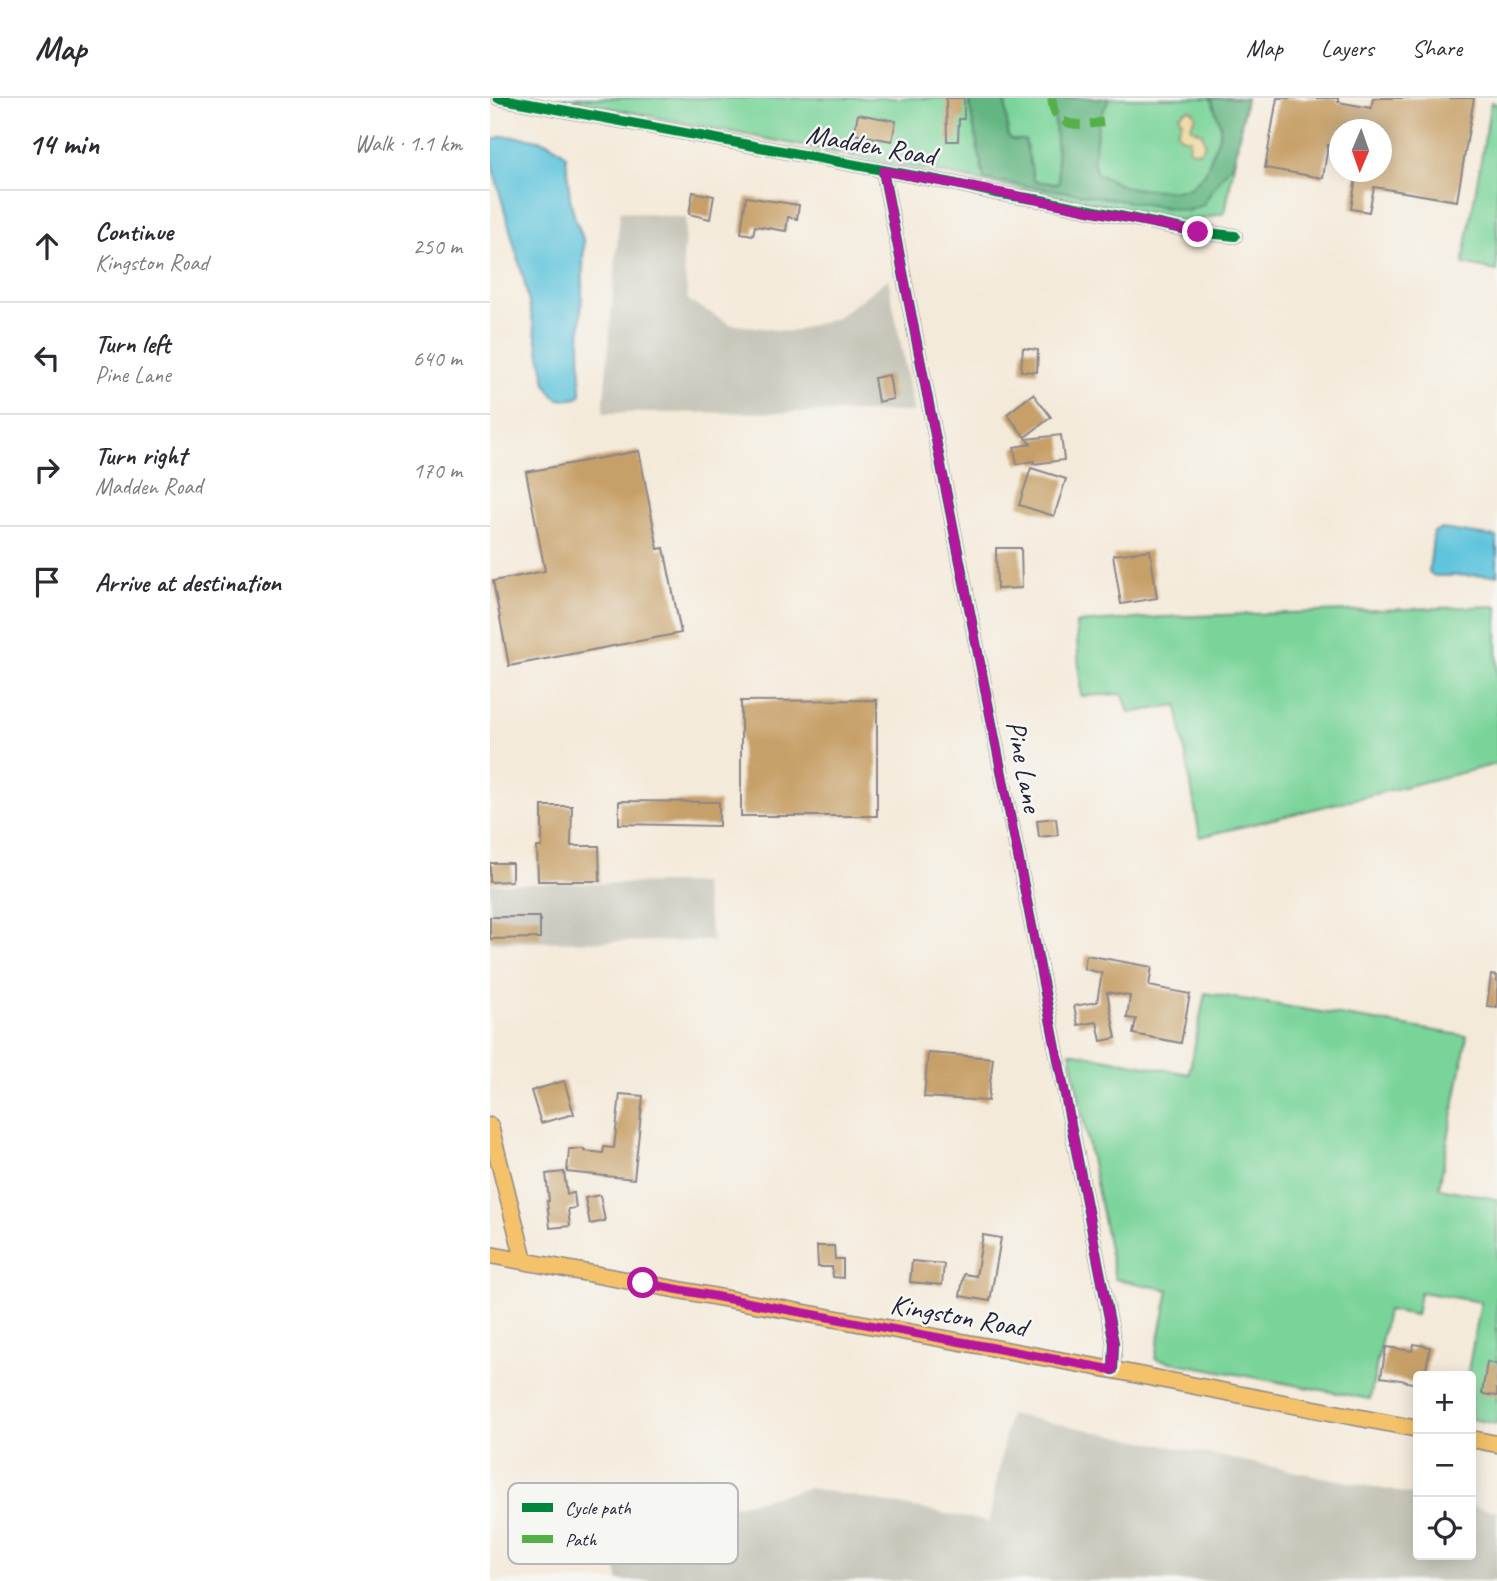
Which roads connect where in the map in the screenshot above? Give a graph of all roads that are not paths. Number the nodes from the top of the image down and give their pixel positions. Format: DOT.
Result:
graph roads {
  1 [pos="498,98"];
  2 [pos="883,171"];
  3 [pos="1235,236"];
  4 [pos="490,1126"];
  5 [pos="490,1255"];
  6 [pos="524,1260"];
  7 [pos="1113,1370"];
  8 [pos="1413,1428"];
  9 [pos="1476,1440"];
  10 [pos="1497,1444"];
  1 -- 2 [label="street, Madden Road"];
  2 -- 3 [label="street, Madden Road"];
  2 -- 7 [label="street, Pine Lane"];
  4 -- 6 [label="main road"];
  5 -- 6 [label="main road, Kingston Road"];
  6 -- 7 [label="main road, Kingston Road"];
  7 -- 8 [label="main road, Kingston Road"];
  9 -- 10 [label="main road"];
}
